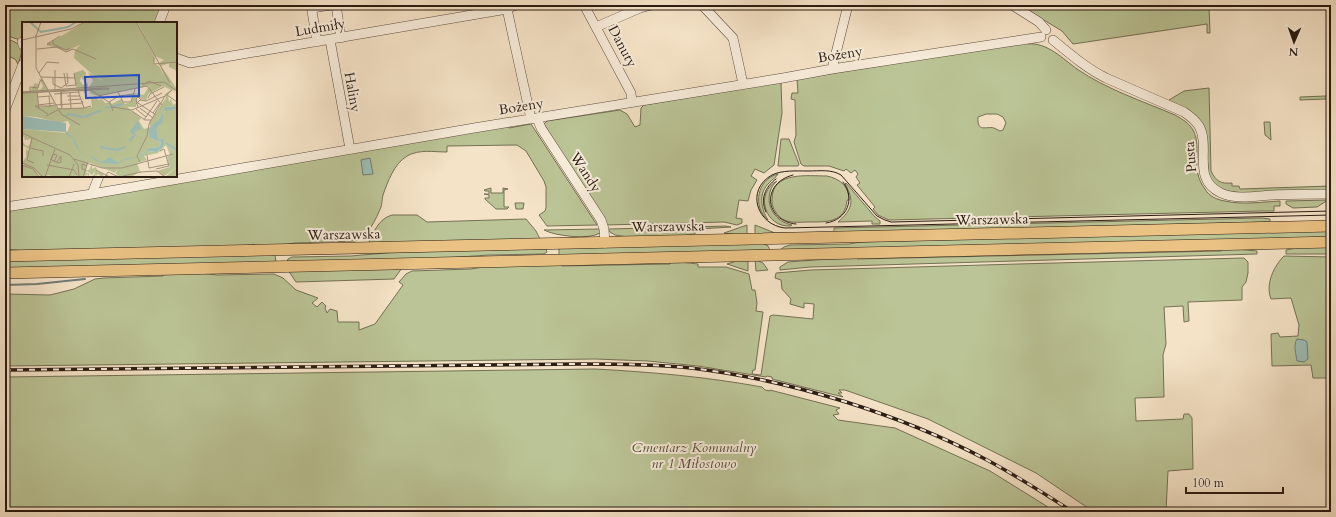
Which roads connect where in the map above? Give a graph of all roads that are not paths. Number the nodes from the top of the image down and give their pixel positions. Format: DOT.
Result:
graph roads {
  1 [pos="166,5"];
  2 [pos="331,5"];
  3 [pos="336,5"];
  4 [pos="584,5"];
  5 [pos="652,5"];
  6 [pos="702,5"];
  7 [pos="848,5"];
  8 [pos="1012,5"];
  9 [pos="510,6"];
  10 [pos="311,7"];
  11 [pos="159,22"];
  12 [pos="596,27"];
  13 [pos="1044,33"];
  14 [pos="342,38"];
  15 [pos="330,40"];
  16 [pos="317,42"];
  17 [pos="177,58"];
  18 [pos="22,67"];
  19 [pos="832,69"];
  20 [pos="743,84"];
  21 [pos="632,102"];
  22 [pos="5,110"];
  23 [pos="534,118"];
  24 [pos="350,149"];
  25 [pos="99,177"];
  26 [pos="92,194"];
  27 [pos="1331,194"];
  28 [pos="5,207"];
  29 [pos="1331,226"];
  30 [pos="1331,242"];
  31 [pos="605,243"];
  32 [pos="553,244"];
  33 [pos="282,250"];
  34 [pos="5,256"];
  35 [pos="544,261"];
  36 [pos="282,267"];
  37 [pos="5,273"];
  1 -- 11 [label="street"];
  2 -- 10 [label="street"];
  3 -- 14 [label="street"];
  4 -- 12 [label="street, Danuty"];
  5 -- 12 [label="street"];
  6 -- 20 [label="street"];
  7 -- 19 [label="street"];
  8 -- 13 [label="street"];
  9 -- 14 [label="street, Ludmiły"];
  9 -- 23 [label="street, Wandy"];
  10 -- 16 [label="street"];
  12 -- 21 [label="street, Danuty"];
  13 -- 19 [label="street, Bożeny"];
  13 -- 27 [label="street, Pusta"];
  14 -- 15 [label="street, Ludmiły"];
  15 -- 16 [label="street, Ludmiły"];
  15 -- 24 [label="street, Haliny"];
  16 -- 17 [label="street, Ludmiły"];
  18 -- 22 [label="street"];
  19 -- 20 [label="street, Bożeny"];
  20 -- 21 [label="street, Bożeny"];
  21 -- 23 [label="street, Bożeny"];
  23 -- 24 [label="street, Bożeny"];
  23 -- 31 [label="street, Wandy"];
  24 -- 26 [label="street, Bożeny"];
  25 -- 26 [label="street"];
  26 -- 28 [label="street, Bożeny"];
  29 -- 31 [label="main road, Warszawska"];
  30 -- 35 [label="main road"];
  31 -- 32 [label="main road, Warszawska"];
  32 -- 33 [label="main road, Warszawska"];
  32 -- 35 [label="main road"];
  33 -- 34 [label="main road, Warszawska"];
  33 -- 36 [label="main road"];
  35 -- 36 [label="main road"];
  36 -- 37 [label="main road"];
}
